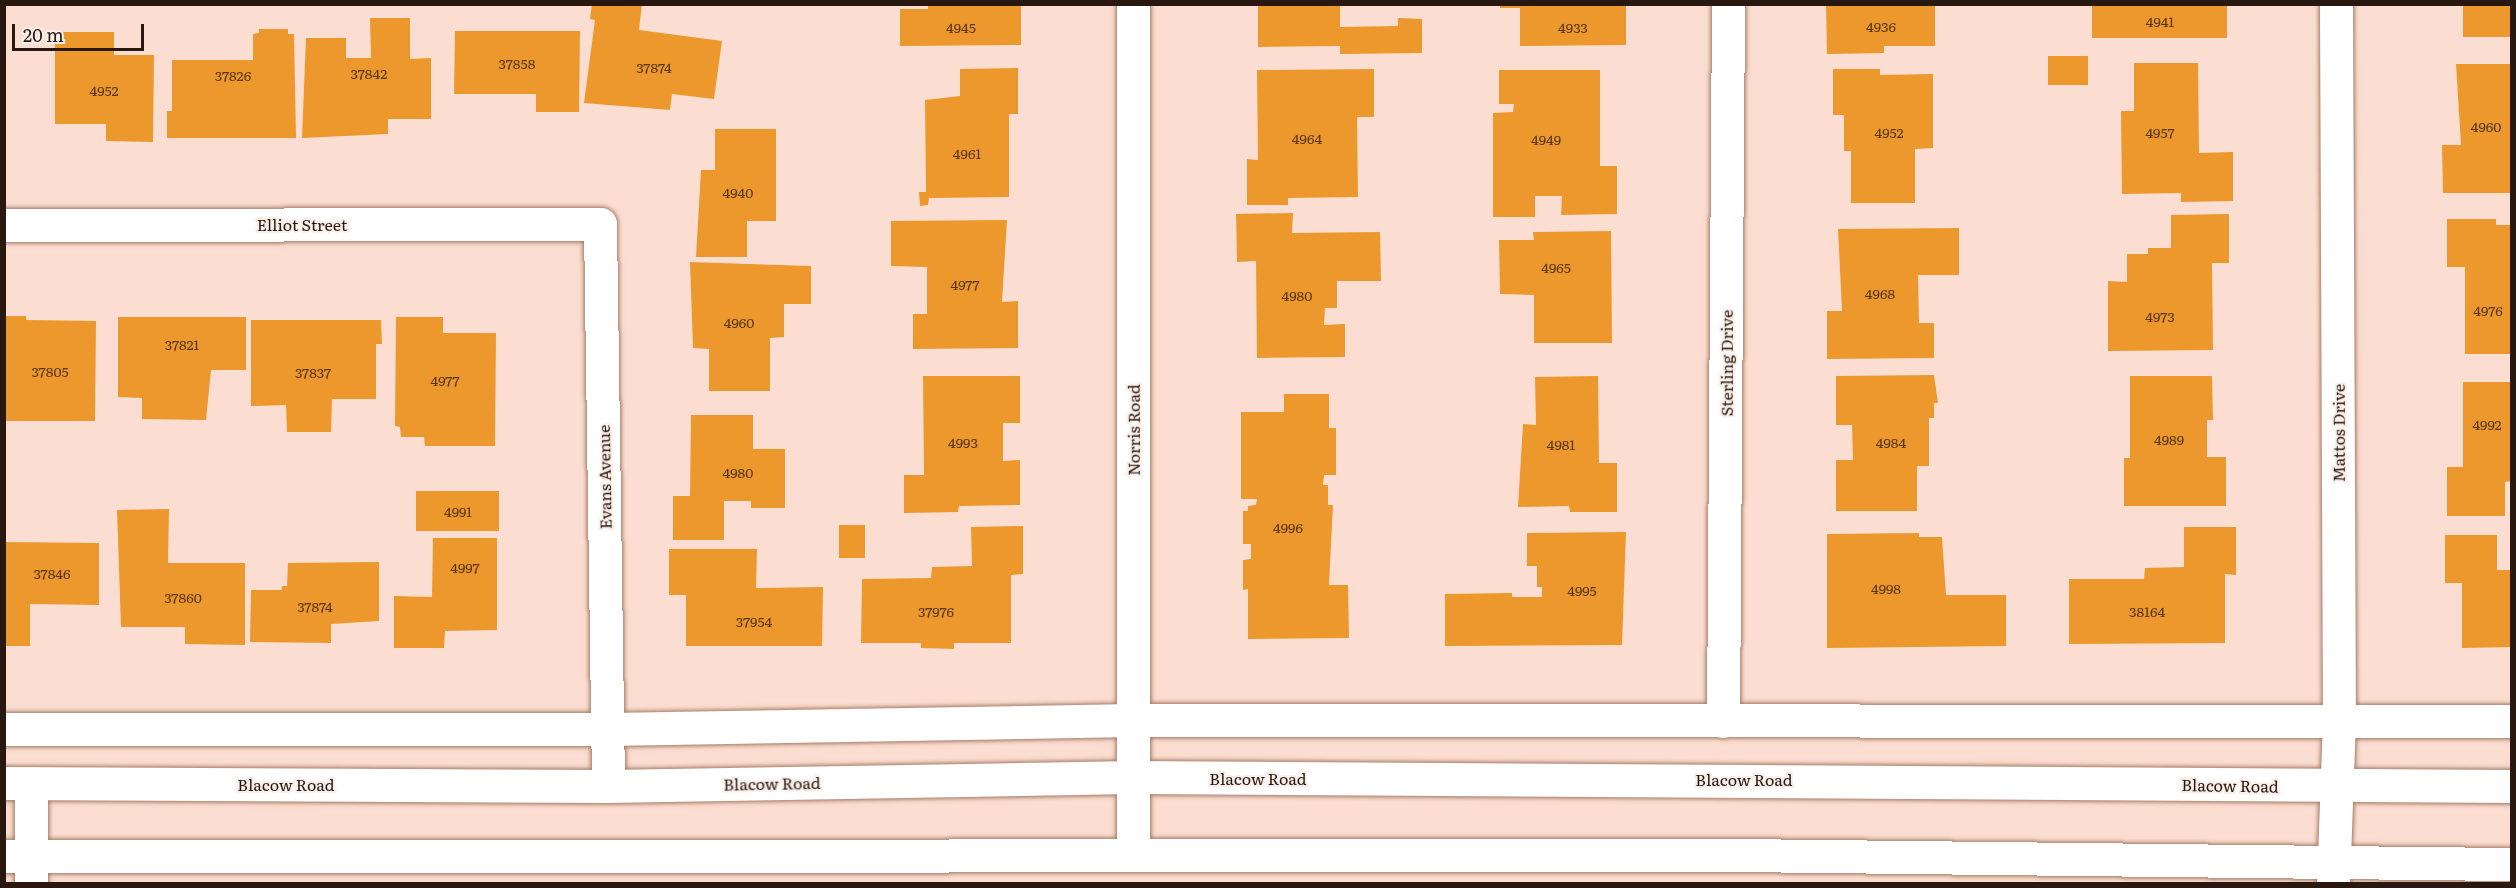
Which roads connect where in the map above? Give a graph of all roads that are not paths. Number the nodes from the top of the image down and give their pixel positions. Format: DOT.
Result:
graph roads {
  1 [pos="1133,4"];
  2 [pos="1728,4"];
  3 [pos="2336,4"];
  4 [pos="600,224"];
  5 [pos="4,225"];
  6 [pos="1133,720"];
  7 [pos="1723,720"];
  8 [pos="2511,721"];
  9 [pos="2339,722"];
  10 [pos="4,729"];
  11 [pos="608,729"];
  12 [pos="1133,777"];
  13 [pos="18,783"];
  14 [pos="2338,784"];
  15 [pos="609,786"];
  16 [pos="2511,786"];
  17 [pos="1133,855"];
  18 [pos="2511,864"];
  19 [pos="22,865"];
  20 [pos="2334,873"];
  1 -- 6 [label="street, Norris Road"];
  2 -- 7 [label="street, Sterling Drive"];
  3 -- 9 [label="street, Mattos Drive"];
  4 -- 5 [label="street, Elliot Street"];
  4 -- 11 [label="street, Evans Avenue"];
  6 -- 7 [label="street"];
  6 -- 11 [label="street"];
  6 -- 12 [label="street, Norris Road"];
  7 -- 9 [label="street"];
  8 -- 9 [label="street"];
  9 -- 14 [label="street, Mattos Drive"];
  10 -- 11 [label="street"];
  11 -- 15 [label="street, Evans Avenue"];
  12 -- 14 [label="street, Blacow Road"];
  12 -- 15 [label="street, Blacow Road"];
  12 -- 17 [label="street, Norris Road"];
  13 -- 15 [label="street, Blacow Road"];
  13 -- 19 [label="street"];
  14 -- 16 [label="street, Blacow Road"];
  14 -- 20 [label="street, Mattos Drive"];
  17 -- 19 [label="street"];
  17 -- 20 [label="street"];
  18 -- 20 [label="street"];
}
